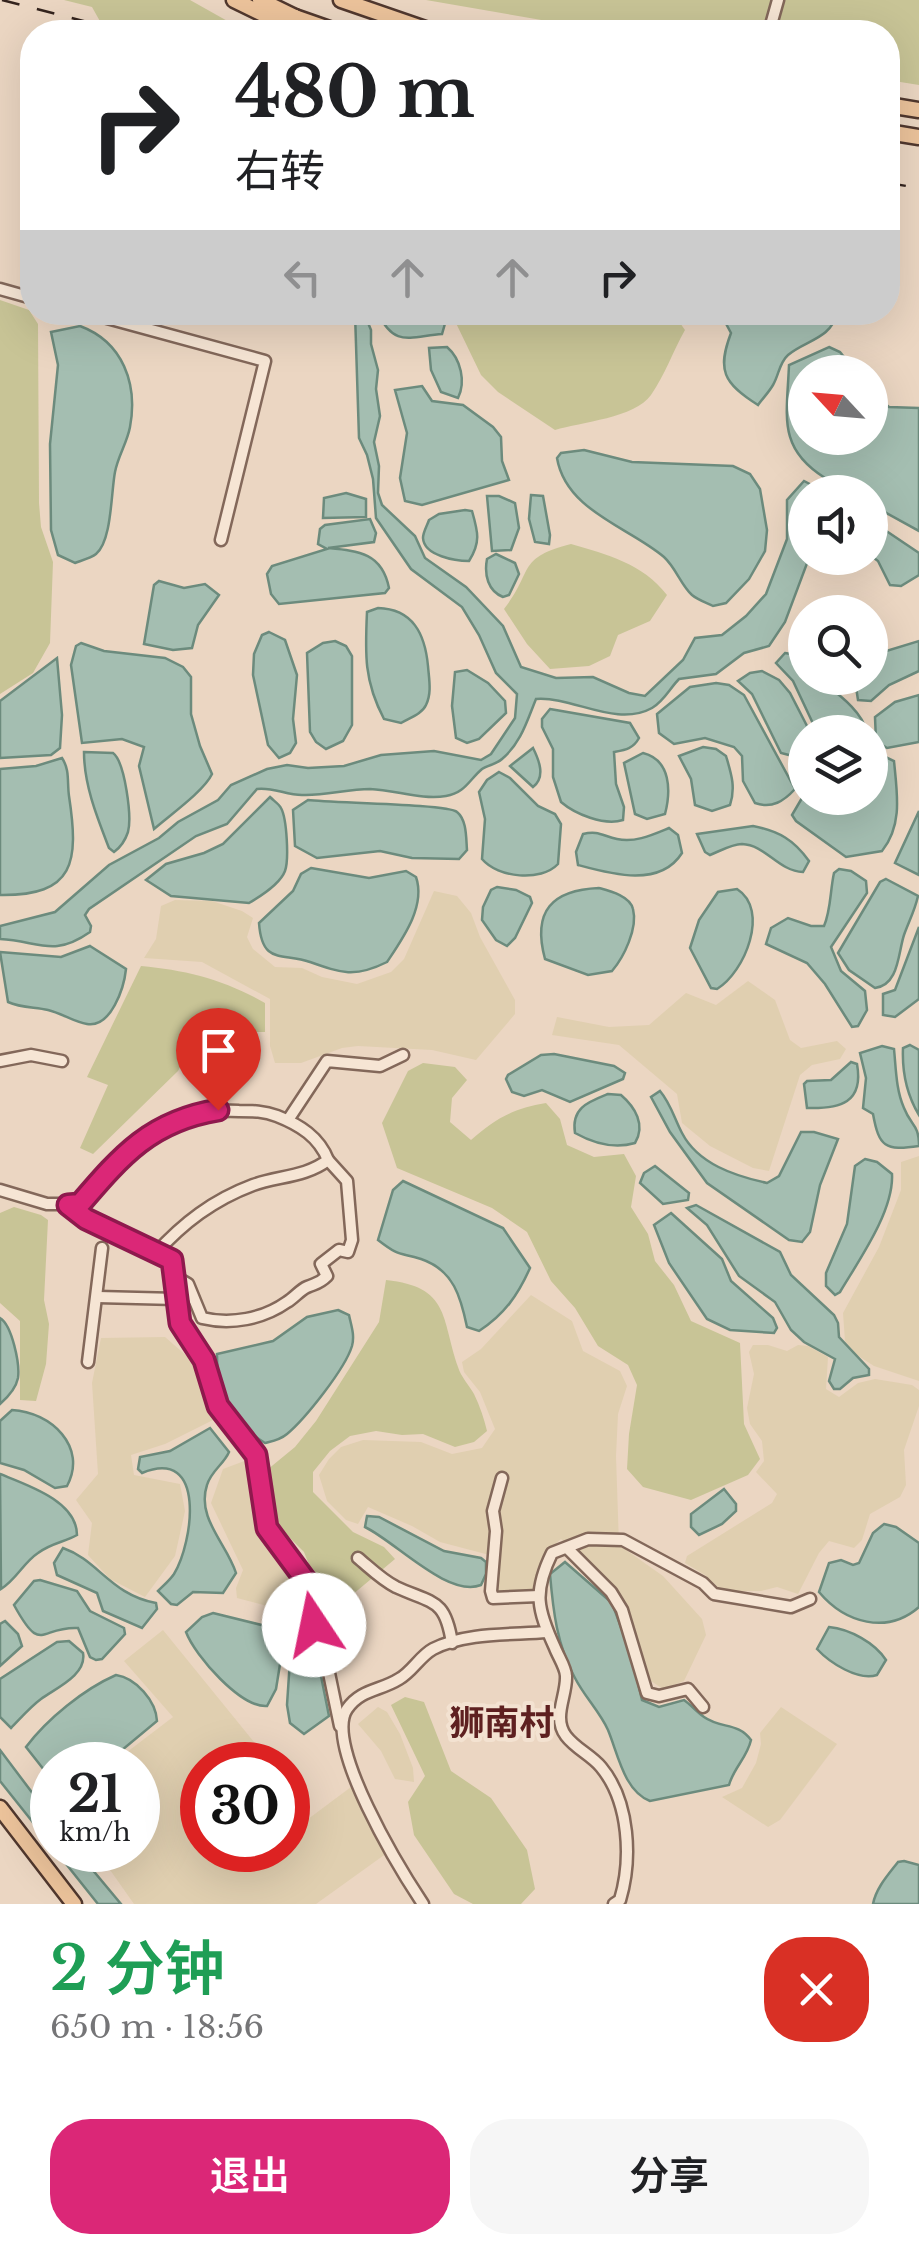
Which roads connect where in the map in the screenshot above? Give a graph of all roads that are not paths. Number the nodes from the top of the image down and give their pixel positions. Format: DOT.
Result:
graph roads {
  1 [pos="234,0"];
  2 [pos="260,0"];
  3 [pos="341,0"];
  4 [pos="295,17"];
  5 [pos="304,20"];
  6 [pos="399,20"];
  7 [pos="133,325"];
  8 [pos="221,540"];
  9 [pos="403,1054"];
  10 [pos="0,1060"];
  11 [pos="62,1062"];
  12 [pos="288,1120"];
  13 [pos="328,1160"];
  14 [pos="0,1190"];
  15 [pos="68,1205"];
  16 [pos="102,1248"];
  17 [pos="155,1254"];
  18 [pos="176,1277"];
  19 [pos="98,1297"];
  20 [pos="176,1300"];
  21 [pos="88,1362"];
  22 [pos="502,1478"];
  23 [pos="567,1548"];
  24 [pos="358,1558"];
  25 [pos="539,1596"];
  26 [pos="810,1599"];
  27 [pos="547,1632"];
  28 [pos="452,1644"];
  29 [pos="703,1706"];
  30 [pos="340,1726"];
  31 [pos="0,1808"];
  32 [pos="0,1816"];
  33 [pos="71,1904"];
  34 [pos="423,1904"];
  35 [pos="614,1904"];
  1 -- 4 [label="main road"];
  2 -- 4 [label="main road"];
  3 -- 6 [label="main road"];
  4 -- 5 [label="main road"];
  7 -- 8 [label="street"];
  9 -- 12 [label="street"];
  10 -- 11 [label="street"];
  12 -- 13 [label="street"];
  12 -- 15 [label="street"];
  13 -- 17 [label="street"];
  13 -- 18 [label="street"];
  14 -- 15 [label="street"];
  15 -- 17 [label="street"];
  16 -- 19 [label="street"];
  17 -- 18 [label="street"];
  18 -- 20 [label="street"];
  19 -- 20 [label="street"];
  19 -- 21 [label="street"];
  20 -- 30 [label="street"];
  22 -- 25 [label="street"];
  23 -- 25 [label="street"];
  23 -- 26 [label="street"];
  23 -- 29 [label="street"];
  24 -- 28 [label="street"];
  25 -- 27 [label="street"];
  27 -- 28 [label="street"];
  27 -- 35 [label="street"];
  28 -- 30 [label="street"];
  30 -- 34 [label="street"];
  31 -- 33 [label="main road"];
  32 -- 33 [label="main road"];
}
